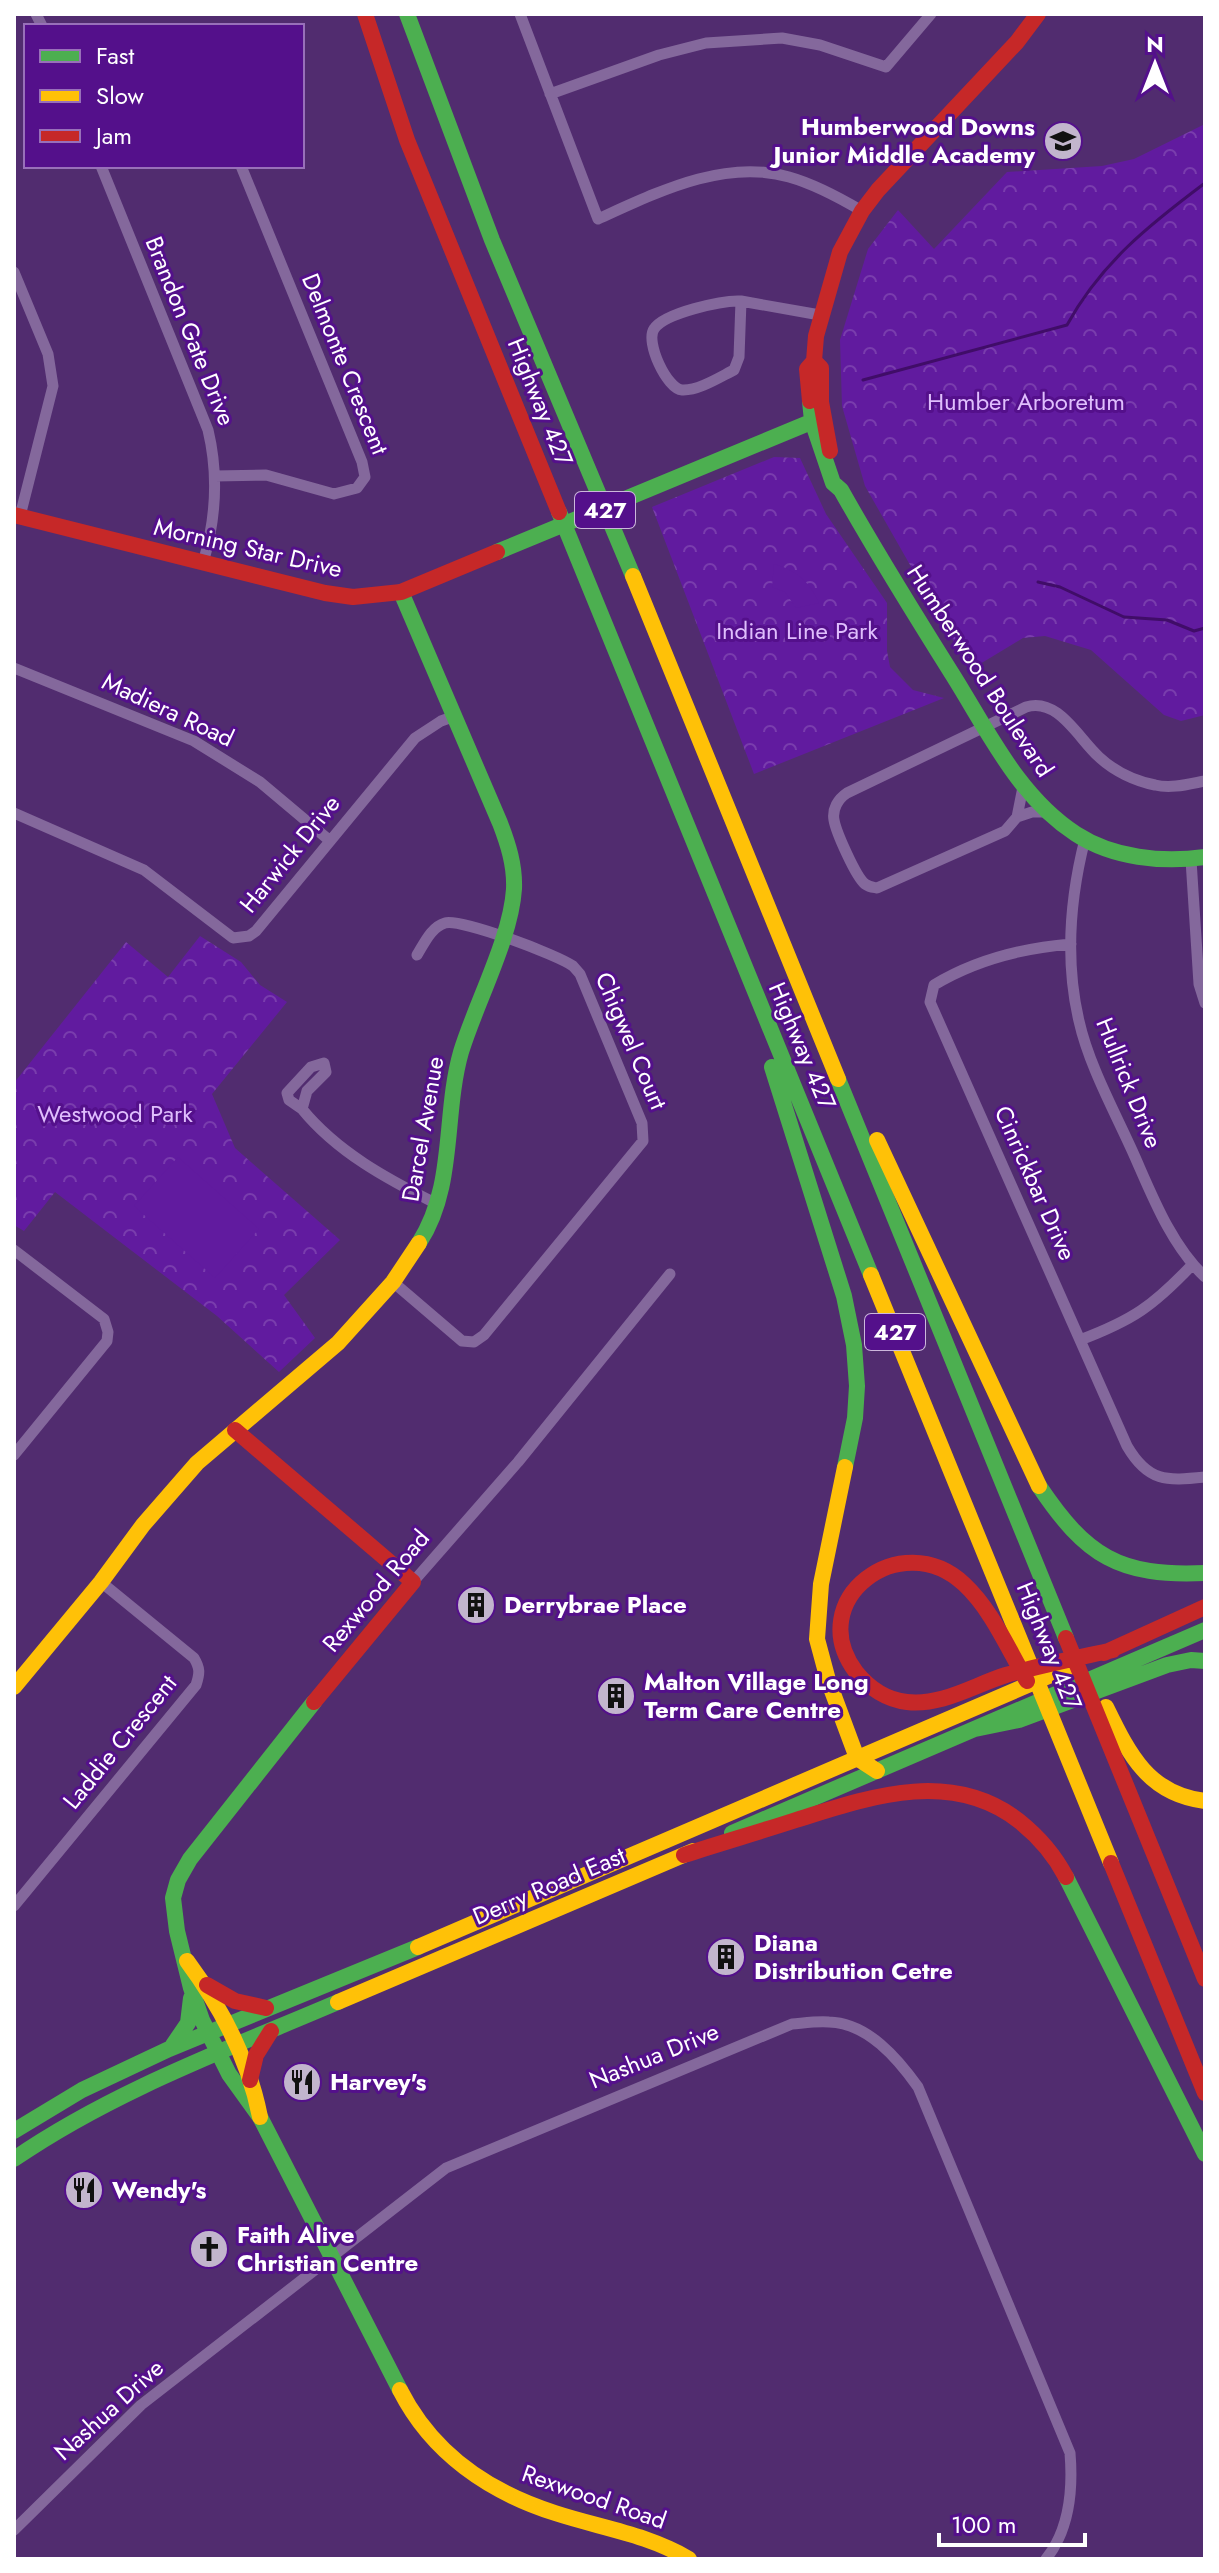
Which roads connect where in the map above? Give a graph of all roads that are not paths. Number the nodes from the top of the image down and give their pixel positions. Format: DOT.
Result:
graph roads {
  1 [pos="365,14"];
  2 [pos="407,14"];
  3 [pos="520,14"];
  4 [pos="931,14"];
  5 [pos="1038,14"];
  6 [pos="550,94"];
  7 [pos="102,168"];
  8 [pos="242,168"];
  9 [pos="862,211"];
  10 [pos="14,272"];
  11 [pos="741,301"];
  12 [pos="820,315"];
  13 [pos="817,419"];
  14 [pos="215,476"];
  15 [pos="17,516"];
  16 [pos="203,563"];
  17 [pos="401,592"];
  18 [pos="14,668"];
  19 [pos="455,716"];
  20 [pos="986,727"];
  21 [pos="1205,781"];
  22 [pos="1023,787"];
  23 [pos="1047,812"];
  24 [pos="14,813"];
  25 [pos="1017,817"];
  26 [pos="1085,839"];
  27 [pos="329,840"];
  28 [pos="1198,859"];
  29 [pos="504,937"];
  30 [pos="732,941"];
  31 [pos="1071,944"];
  32 [pos="417,955"];
  33 [pos="1205,1003"];
  34 [pos="808,1005"];
  35 [pos="302,1109"];
  36 [pos="437,1204"];
  37 [pos="14,1250"];
  38 [pos="1192,1265"];
  39 [pos="670,1274"];
  40 [pos="1205,1277"];
  41 [pos="393,1282"];
  42 [pos="1080,1340"];
  43 [pos="235,1430"];
  44 [pos="14,1455"];
  45 [pos="1205,1477"];
  46 [pos="1205,1573"];
  47 [pos="101,1582"];
  48 [pos="413,1582"];
  49 [pos="1205,1607"];
  50 [pos="1059,1624"];
  51 [pos="1205,1630"];
  52 [pos="1205,1661"];
  53 [pos="1115,1677"];
  54 [pos="1004,1685"];
  55 [pos="14,1687"];
  56 [pos="1055,1725"];
  57 [pos="857,1758"];
  58 [pos="877,1771"];
  59 [pos="1205,1801"];
  60 [pos="684,1855"];
  61 [pos="14,1906"];
  62 [pos="1205,1979"];
  63 [pos="198,1986"];
  64 [pos="267,2009"];
  65 [pos="217,2029"];
  66 [pos="271,2031"];
  67 [pos="169,2049"];
  68 [pos="227,2050"];
  69 [pos="189,2066"];
  70 [pos="243,2083"];
  71 [pos="1205,2093"];
  72 [pos="14,2131"];
  73 [pos="1205,2154"];
  74 [pos="14,2159"];
  75 [pos="330,2257"];
  76 [pos="14,2530"];
  77 [pos="689,2559"];
  78 [pos="1046,2559"];
  1 -- 30 [label="main road, Highway 427 / 427"];
  2 -- 34 [label="main road, Highway 427 / 427"];
  3 -- 6 [label="street"];
  4 -- 6 [label="street"];
  5 -- 9 [label="main road, Humberwood Boulevard"];
  6 -- 9 [label="street"];
  7 -- 14 [label="street, Brandon Gate Drive"];
  8 -- 14 [label="street, Delmonte Crescent"];
  9 -- 12 [label="main road, Humberwood Boulevard"];
  10 -- 15 [label="street"];
  11 -- 11 [label="street"];
  11 -- 12 [label="street"];
  12 -- 13 [label="main road, Humberwood Boulevard"];
  13 -- 17 [label="main road, Morning Star Drive"];
  13 -- 20 [label="main road, Humberwood Boulevard"];
  14 -- 16 [label="street, Brandon Gate Drive"];
  15 -- 16 [label="main road, Morning Star Drive"];
  16 -- 17 [label="main road, Morning Star Drive"];
  17 -- 19 [label="main road, Darcel Avenue"];
  18 -- 27 [label="street, Madiera Road"];
  19 -- 27 [label="street, Harwick Drive"];
  19 -- 29 [label="main road, Darcel Avenue"];
  20 -- 21 [label="street"];
  20 -- 22 [label="main road, Humberwood Boulevard"];
  20 -- 25 [label="street"];
  22 -- 23 [label="main road, Humberwood Boulevard"];
  22 -- 25 [label="street"];
  23 -- 25 [label="street"];
  23 -- 26 [label="main road, Humberwood Boulevard"];
  24 -- 27 [label="street, Harwick Drive"];
  26 -- 28 [label="main road, Humberwood Boulevard"];
  26 -- 31 [label="street, Hullrick Drive"];
  28 -- 33 [label="street"];
  29 -- 32 [label="street, Chigwel Court"];
  29 -- 36 [label="main road, Darcel Avenue"];
  29 -- 41 [label="street, Chigwel Court"];
  30 -- 56 [label="main road, Highway 427 / 427"];
  30 -- 57 [label="main road"];
  31 -- 38 [label="street, Hullrick Drive"];
  31 -- 42 [label="street, Cinrickbar Drive"];
  34 -- 46 [label="main road"];
  34 -- 50 [label="main road, Highway 427 / 427"];
  35 -- 36 [label="street"];
  36 -- 41 [label="main road, Darcel Avenue"];
  37 -- 44 [label="street"];
  38 -- 40 [label="street, Hullrick Drive"];
  38 -- 42 [label="street"];
  39 -- 48 [label="street, Rexwood Road"];
  41 -- 43 [label="main road, Darcel Avenue"];
  42 -- 45 [label="street, Cinrickbar Drive"];
  43 -- 47 [label="main road, Darcel Avenue"];
  43 -- 48 [label="main road"];
  47 -- 55 [label="main road, Darcel Avenue"];
  47 -- 61 [label="street, Laddie Crescent"];
  48 -- 63 [label="main road, Rexwood Road"];
  49 -- 54 [label="main road"];
  50 -- 59 [label="main road"];
  50 -- 62 [label="main road, Highway 427 / 427"];
  51 -- 53 [label="main road"];
  52 -- 53 [label="main road"];
  53 -- 58 [label="main road, Derry Road East"];
  54 -- 56 [label="main road"];
  54 -- 57 [label="main road, Derry Road East"];
  56 -- 71 [label="main road, Highway 427 / 427"];
  57 -- 58 [label="main road"];
  57 -- 64 [label="main road, Derry Road East"];
  58 -- 60 [label="main road, Derry Road East"];
  60 -- 66 [label="main road, Derry Road East"];
  60 -- 73 [label="main road"];
  63 -- 64 [label="main road"];
  63 -- 65 [label="main road, Rexwood Road"];
  63 -- 67 [label="main road"];
  64 -- 65 [label="main road, Derry Road East"];
  65 -- 67 [label="main road, Derry Road East"];
  65 -- 68 [label="main road, Rexwood Road"];
  66 -- 68 [label="main road, Derry Road East"];
  66 -- 70 [label="main road"];
  67 -- 72 [label="main road, Derry Road East"];
  68 -- 69 [label="main road, Derry Road East"];
  68 -- 70 [label="main road, Rexwood Road"];
  69 -- 70 [label="main road"];
  69 -- 74 [label="main road, Derry Road East"];
  70 -- 75 [label="main road, Rexwood Road"];
  75 -- 76 [label="street, Nashua Drive"];
  75 -- 77 [label="main road, Rexwood Road"];
  75 -- 78 [label="street, Nashua Drive"];
}
